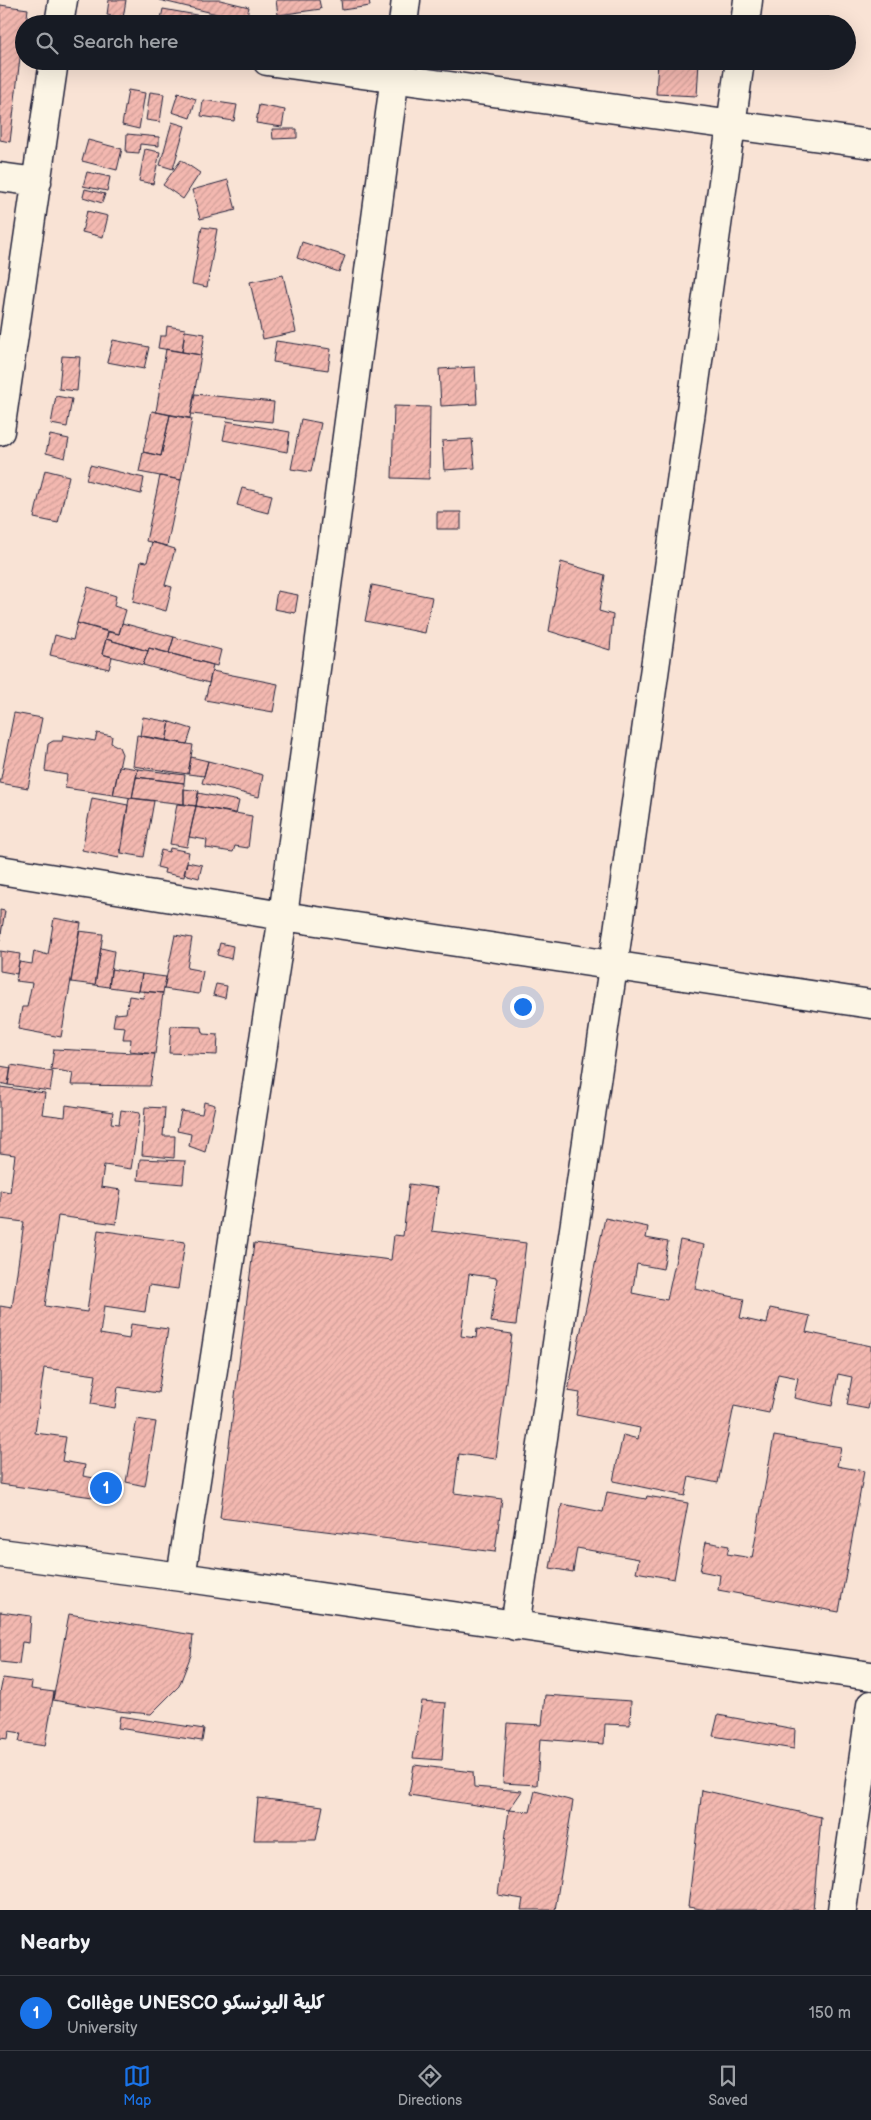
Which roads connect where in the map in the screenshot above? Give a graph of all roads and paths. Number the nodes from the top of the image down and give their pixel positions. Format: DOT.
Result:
graph roads {
  1 [pos="63,0"];
  2 [pos="406,0"];
  3 [pos="748,0"];
  4 [pos="60,15"];
  5 [pos="404,15"];
  6 [pos="746,15"];
  7 [pos="53,70"];
  8 [pos="396,70"];
  9 [pos="739,70"];
  10 [pos="731,125"];
  11 [pos="871,144"];
  12 [pos="0,177"];
  13 [pos="37,182"];
  14 [pos="0,431"];
  15 [pos="0,870"];
  16 [pos="283,916"];
  17 [pos="613,967"];
  18 [pos="871,1004"];
  19 [pos="0,1553"];
  20 [pos="181,1577"];
  21 [pos="515,1626"];
  22 [pos="871,1676"];
  23 [pos="871,1706"];
  24 [pos="842,1910"];
  1 -- 4 [label="street"];
  2 -- 5 [label="street"];
  3 -- 6 [label="street"];
  7 -- 13 [label="street"];
  8 -- 10 [label="street"];
  8 -- 16 [label="street"];
  9 -- 10 [label="street"];
  10 -- 11 [label="street"];
  10 -- 17 [label="street"];
  12 -- 13 [label="street"];
  13 -- 14 [label="street"];
  15 -- 16 [label="street"];
  16 -- 17 [label="street"];
  16 -- 20 [label="street"];
  17 -- 18 [label="street"];
  17 -- 21 [label="street"];
  19 -- 20 [label="street"];
  20 -- 21 [label="street"];
  21 -- 22 [label="street"];
  23 -- 24 [label="street"];
}
